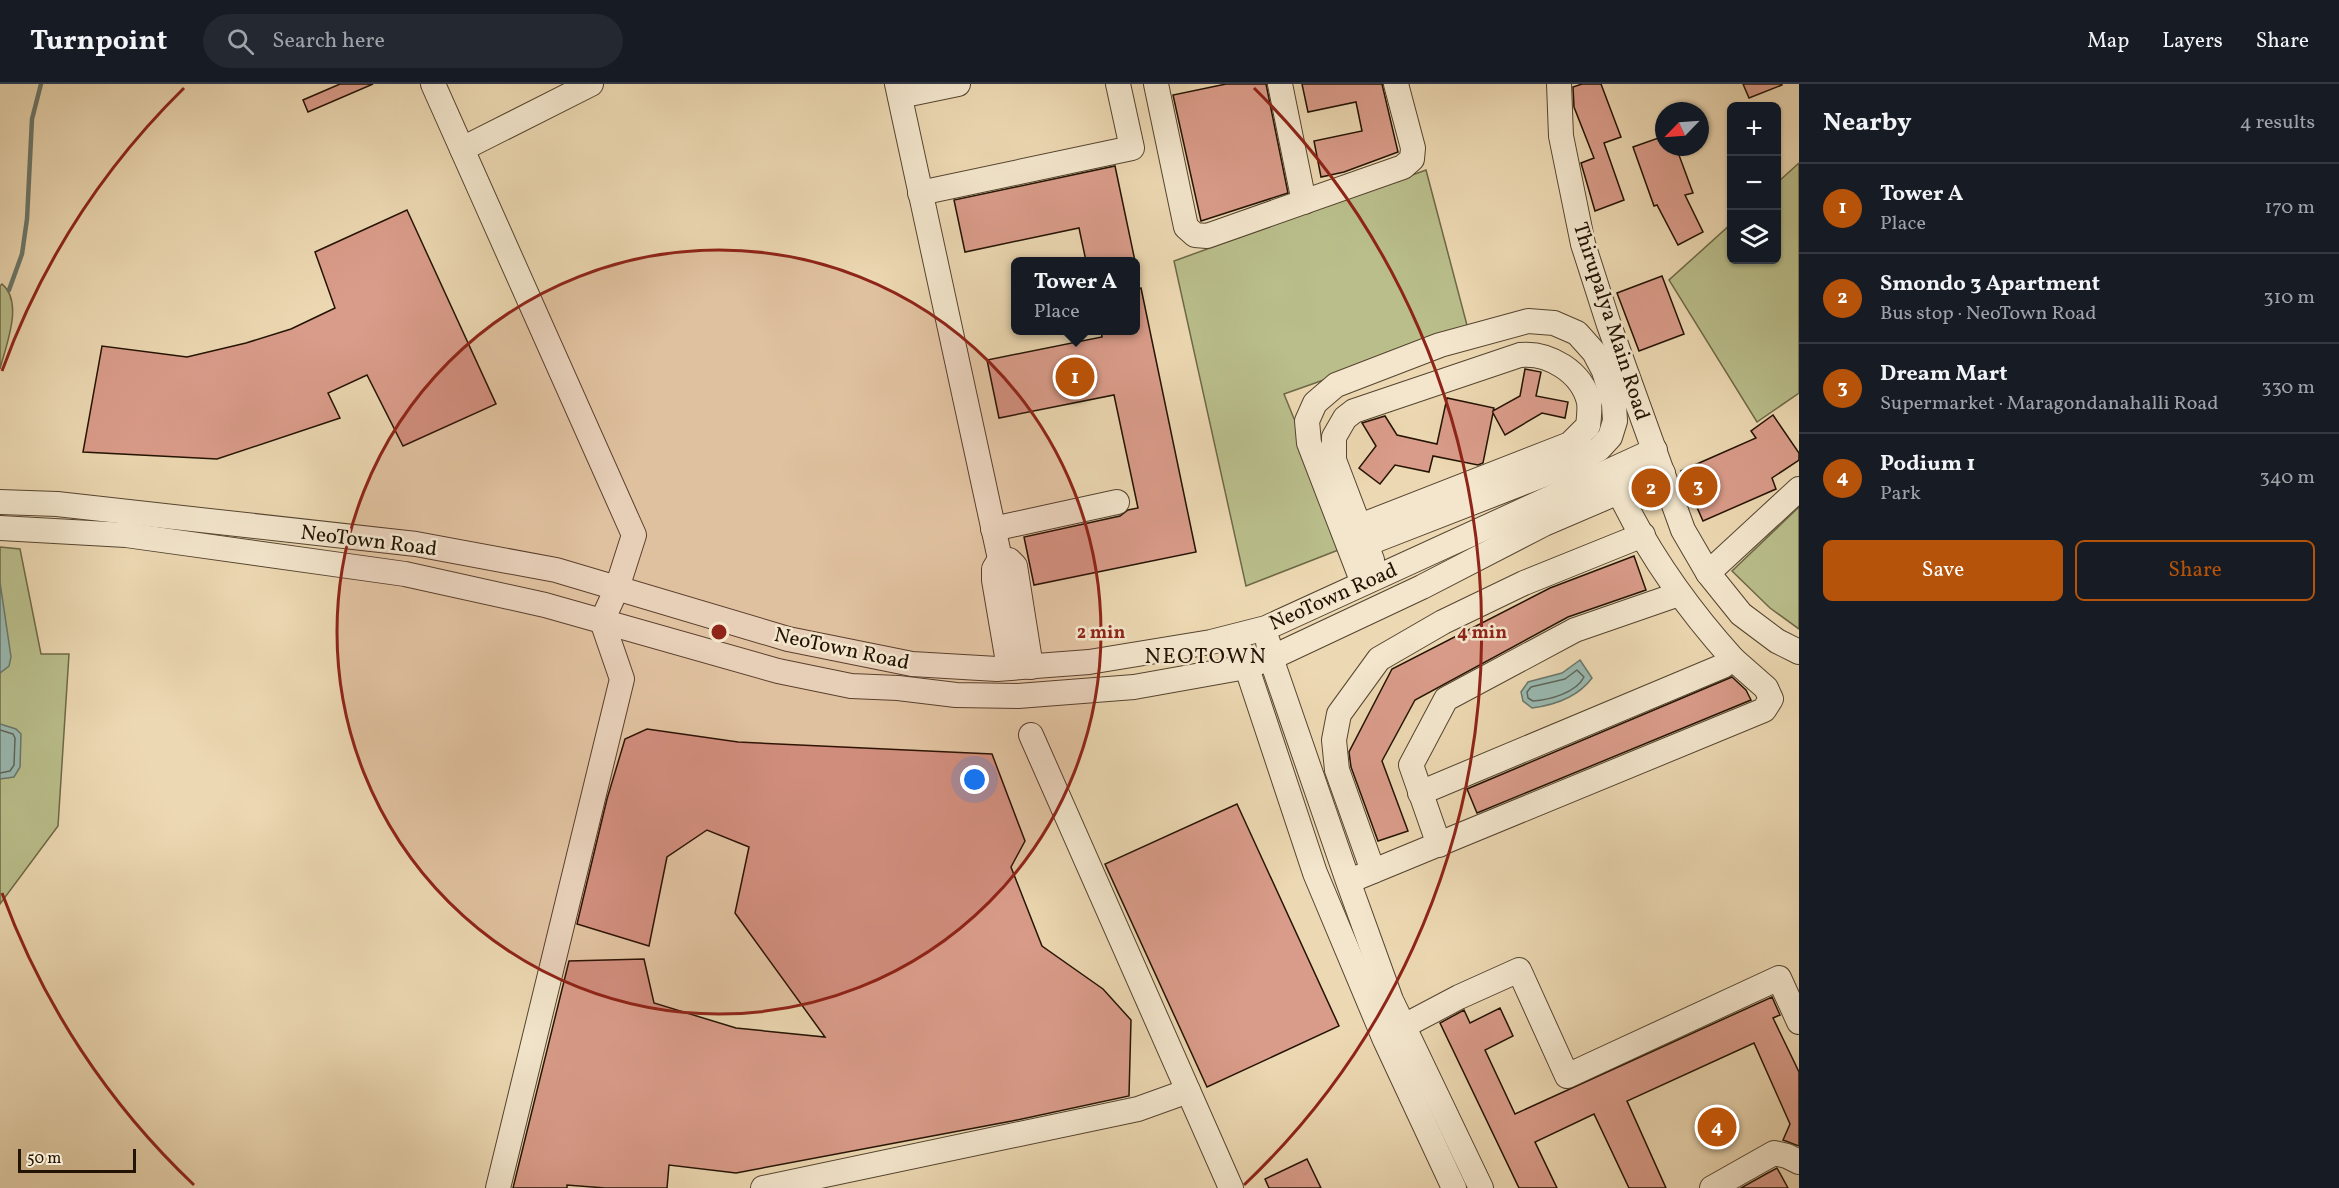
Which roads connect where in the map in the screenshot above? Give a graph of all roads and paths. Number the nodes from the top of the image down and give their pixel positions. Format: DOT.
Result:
graph roads {
  1 [pos="433,84"];
  2 [pos="591,84"];
  3 [pos="958,84"];
  4 [pos="1118,84"];
  5 [pos="1156,84"];
  6 [pos="1280,84"];
  7 [pos="1559,84"];
  8 [pos="1403,85"];
  9 [pos="898,90"];
  10 [pos="462,149"];
  11 [pos="920,193"];
  12 [pos="1304,202"];
  13 [pos="1655,450"];
  14 [pos="1663,472"];
  15 [pos="1799,489"];
  16 [pos="1627,495"];
  17 [pos="0,501"];
  18 [pos="1117,502"];
  19 [pos="0,528"];
  20 [pos="993,529"];
  21 [pos="1363,535"];
  22 [pos="1642,535"];
  23 [pos="1708,573"];
  24 [pos="1370,580"];
  25 [pos="617,588"];
  26 [pos="1679,594"];
  27 [pos="602,621"];
  28 [pos="1266,628"];
  29 [pos="1237,635"];
  30 [pos="1799,651"];
  31 [pos="1271,658"];
  32 [pos="1734,659"];
  33 [pos="1020,667"];
  34 [pos="1246,667"];
  35 [pos="1031,735"];
  36 [pos="1420,794"];
  37 [pos="1439,845"];
  38 [pos="1362,876"];
  39 [pos="1799,1022"];
  40 [pos="1404,1026"];
  41 [pos="1188,1091"];
  42 [pos="1799,1162"];
  43 [pos="498,1188"];
  44 [pos="763,1188"];
  45 [pos="1231,1188"];
  46 [pos="1454,1188"];
  47 [pos="1481,1188"];
  48 [pos="1712,1188"];
  1 -- 10 [label="street"];
  2 -- 10 [label="street"];
  3 -- 9 [label="street"];
  4 -- 11 [label="street"];
  5 -- 12 [label="street"];
  6 -- 12 [label="street"];
  7 -- 13 [label="street, Thirupalya Main Road"];
  8 -- 12 [label="street"];
  9 -- 11 [label="street"];
  10 -- 25 [label="street"];
  11 -- 20 [label="street"];
  13 -- 14 [label="street, Thirupalya Main Road"];
  13 -- 24 [label="street, NeoTown Road"];
  14 -- 16 [label="street, NeoTown Road"];
  14 -- 23 [label="street, Thirupalya Main Road"];
  15 -- 23 [label="street"];
  16 -- 22 [label="street"];
  16 -- 31 [label="street, NeoTown Road"];
  17 -- 25 [label="street, NeoTown Road"];
  18 -- 20 [label="street"];
  19 -- 27 [label="street, NeoTown Road"];
  20 -- 33 [label="street"];
  21 -- 21 [label="street"];
  21 -- 24 [label="street"];
  21 -- 24 [label="street"];
  22 -- 26 [label="street"];
  22 -- 38 [label="street"];
  23 -- 30 [label="street, Thirupalya Main Road"];
  24 -- 28 [label="street, NeoTown Road"];
  25 -- 27 [label="street"];
  25 -- 33 [label="street, NeoTown Road"];
  26 -- 32 [label="street"];
  26 -- 36 [label="street"];
  27 -- 34 [label="street, NeoTown Road"];
  27 -- 43 [label="street"];
  28 -- 29 [label="street, NeoTown Road"];
  28 -- 31 [label="street"];
  29 -- 33 [label="street, NeoTown Road"];
  29 -- 34 [label="street"];
  31 -- 34 [label="street, NeoTown Road"];
  31 -- 38 [label="street"];
  32 -- 36 [label="street"];
  32 -- 37 [label="street"];
  34 -- 46 [label="street"];
  35 -- 41 [label="street"];
  36 -- 37 [label="street"];
  37 -- 38 [label="street"];
  38 -- 40 [label="street"];
  39 -- 40 [label="street"];
  40 -- 47 [label="street"];
  41 -- 44 [label="street"];
  41 -- 45 [label="street"];
  42 -- 48 [label="street"];
}
